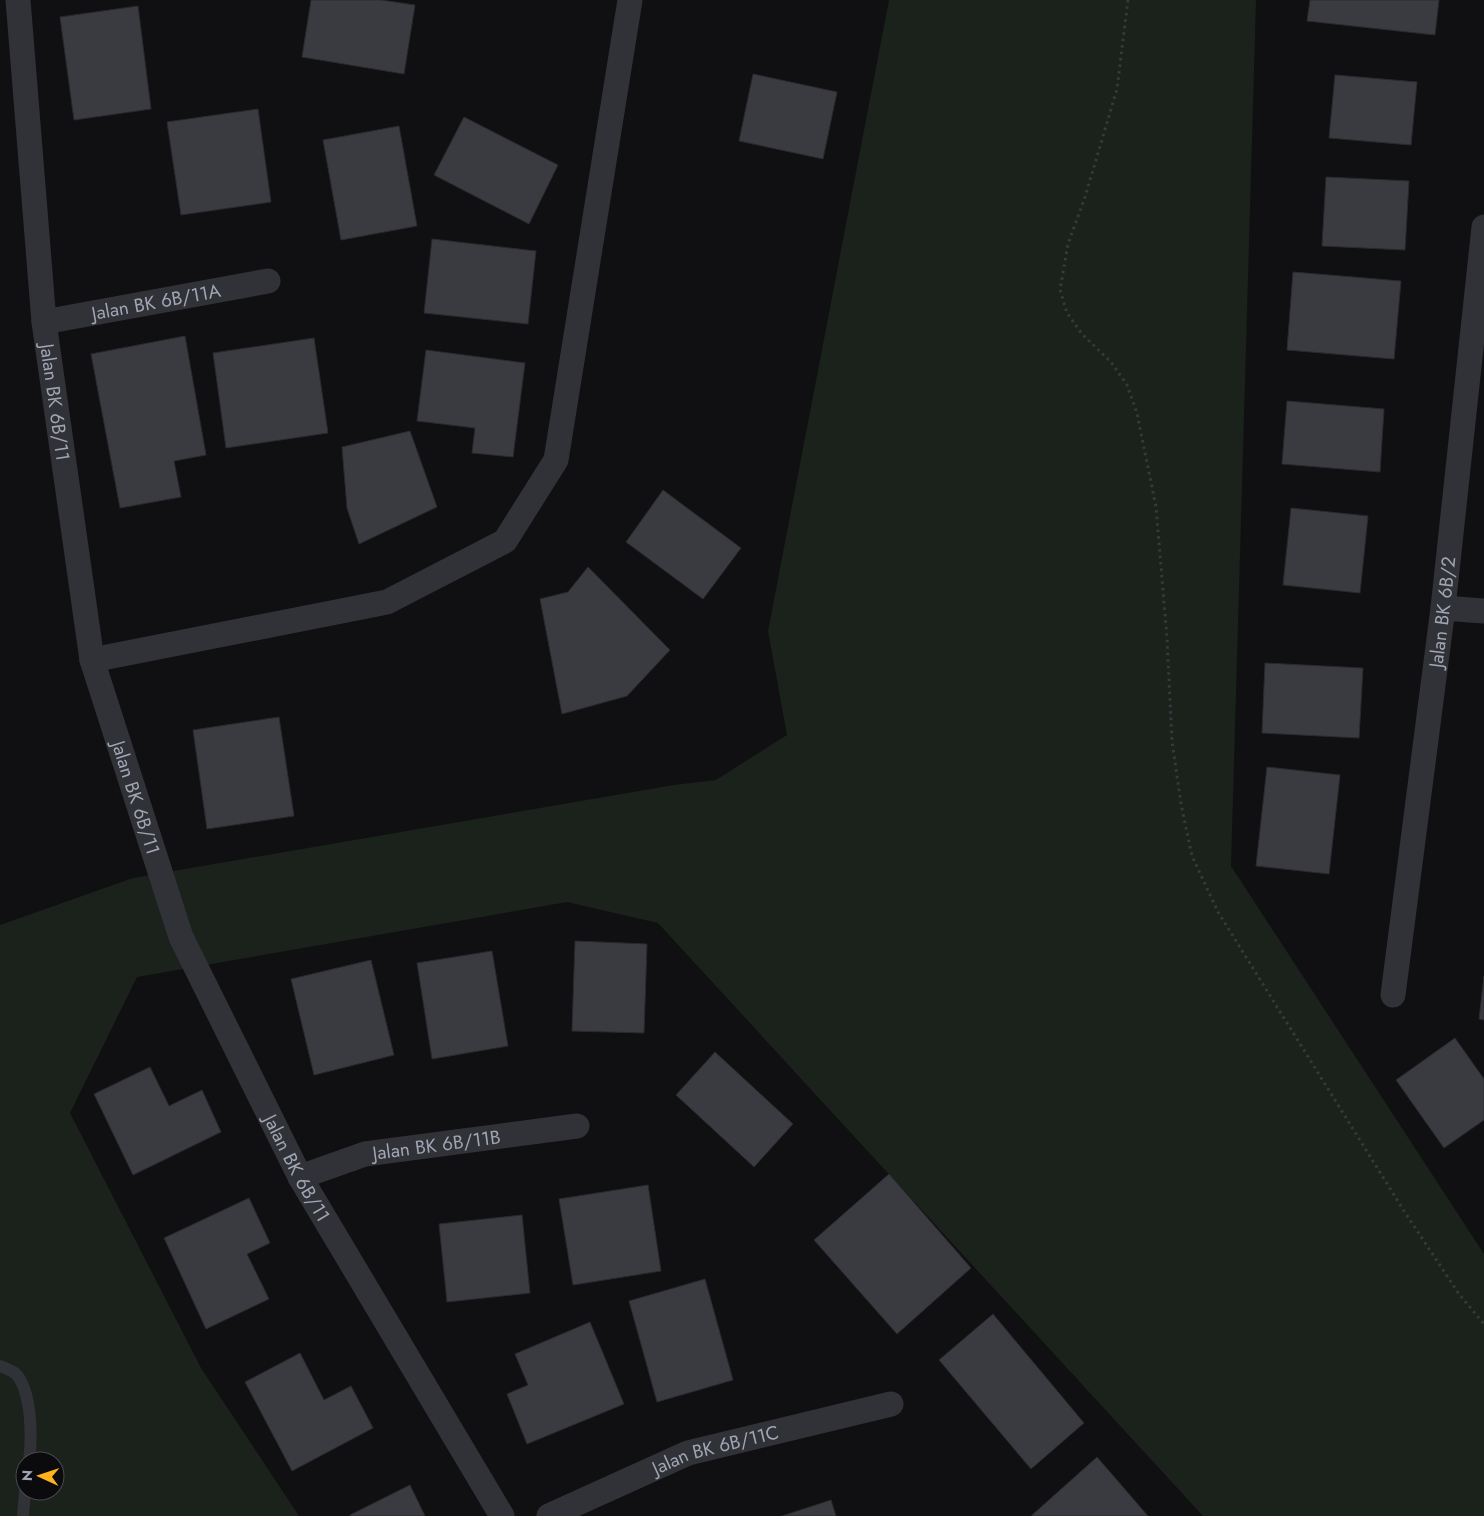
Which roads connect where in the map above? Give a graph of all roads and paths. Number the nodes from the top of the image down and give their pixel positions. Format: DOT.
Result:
graph roads {
  1 [pos="18,0"];
  2 [pos="630,0"];
  3 [pos="1128,0"];
  4 [pos="1484,227"];
  5 [pos="268,281"];
  6 [pos="44,322"];
  7 [pos="1443,608"];
  8 [pos="1484,611"];
  9 [pos="92,660"];
  10 [pos="1393,995"];
  11 [pos="577,1126"];
  12 [pos="300,1177"];
  13 [pos="1484,1324"];
  14 [pos="0,1366"];
  15 [pos="891,1404"];
  16 [pos="30,1451"];
  17 [pos="24,1501"];
  18 [pos="23,1516"];
  19 [pos="502,1516"];
  20 [pos="549,1516"];
  1 -- 6 [label="street, Jalan BK 6B/11"];
  2 -- 9 [label="street"];
  3 -- 13 [label="path"];
  4 -- 7 [label="street, Jalan BK 6B/2"];
  5 -- 6 [label="street, Jalan BK 6B/11A"];
  6 -- 9 [label="street, Jalan BK 6B/11"];
  7 -- 8 [label="street"];
  7 -- 10 [label="street, Jalan BK 6B/2"];
  9 -- 12 [label="street, Jalan BK 6B/11"];
  11 -- 12 [label="street, Jalan BK 6B/11B"];
  12 -- 19 [label="street, Jalan BK 6B/11"];
  14 -- 16 [label="lane"];
  15 -- 20 [label="street, Jalan BK 6B/11C"];
  17 -- 18 [label="lane"];
}
